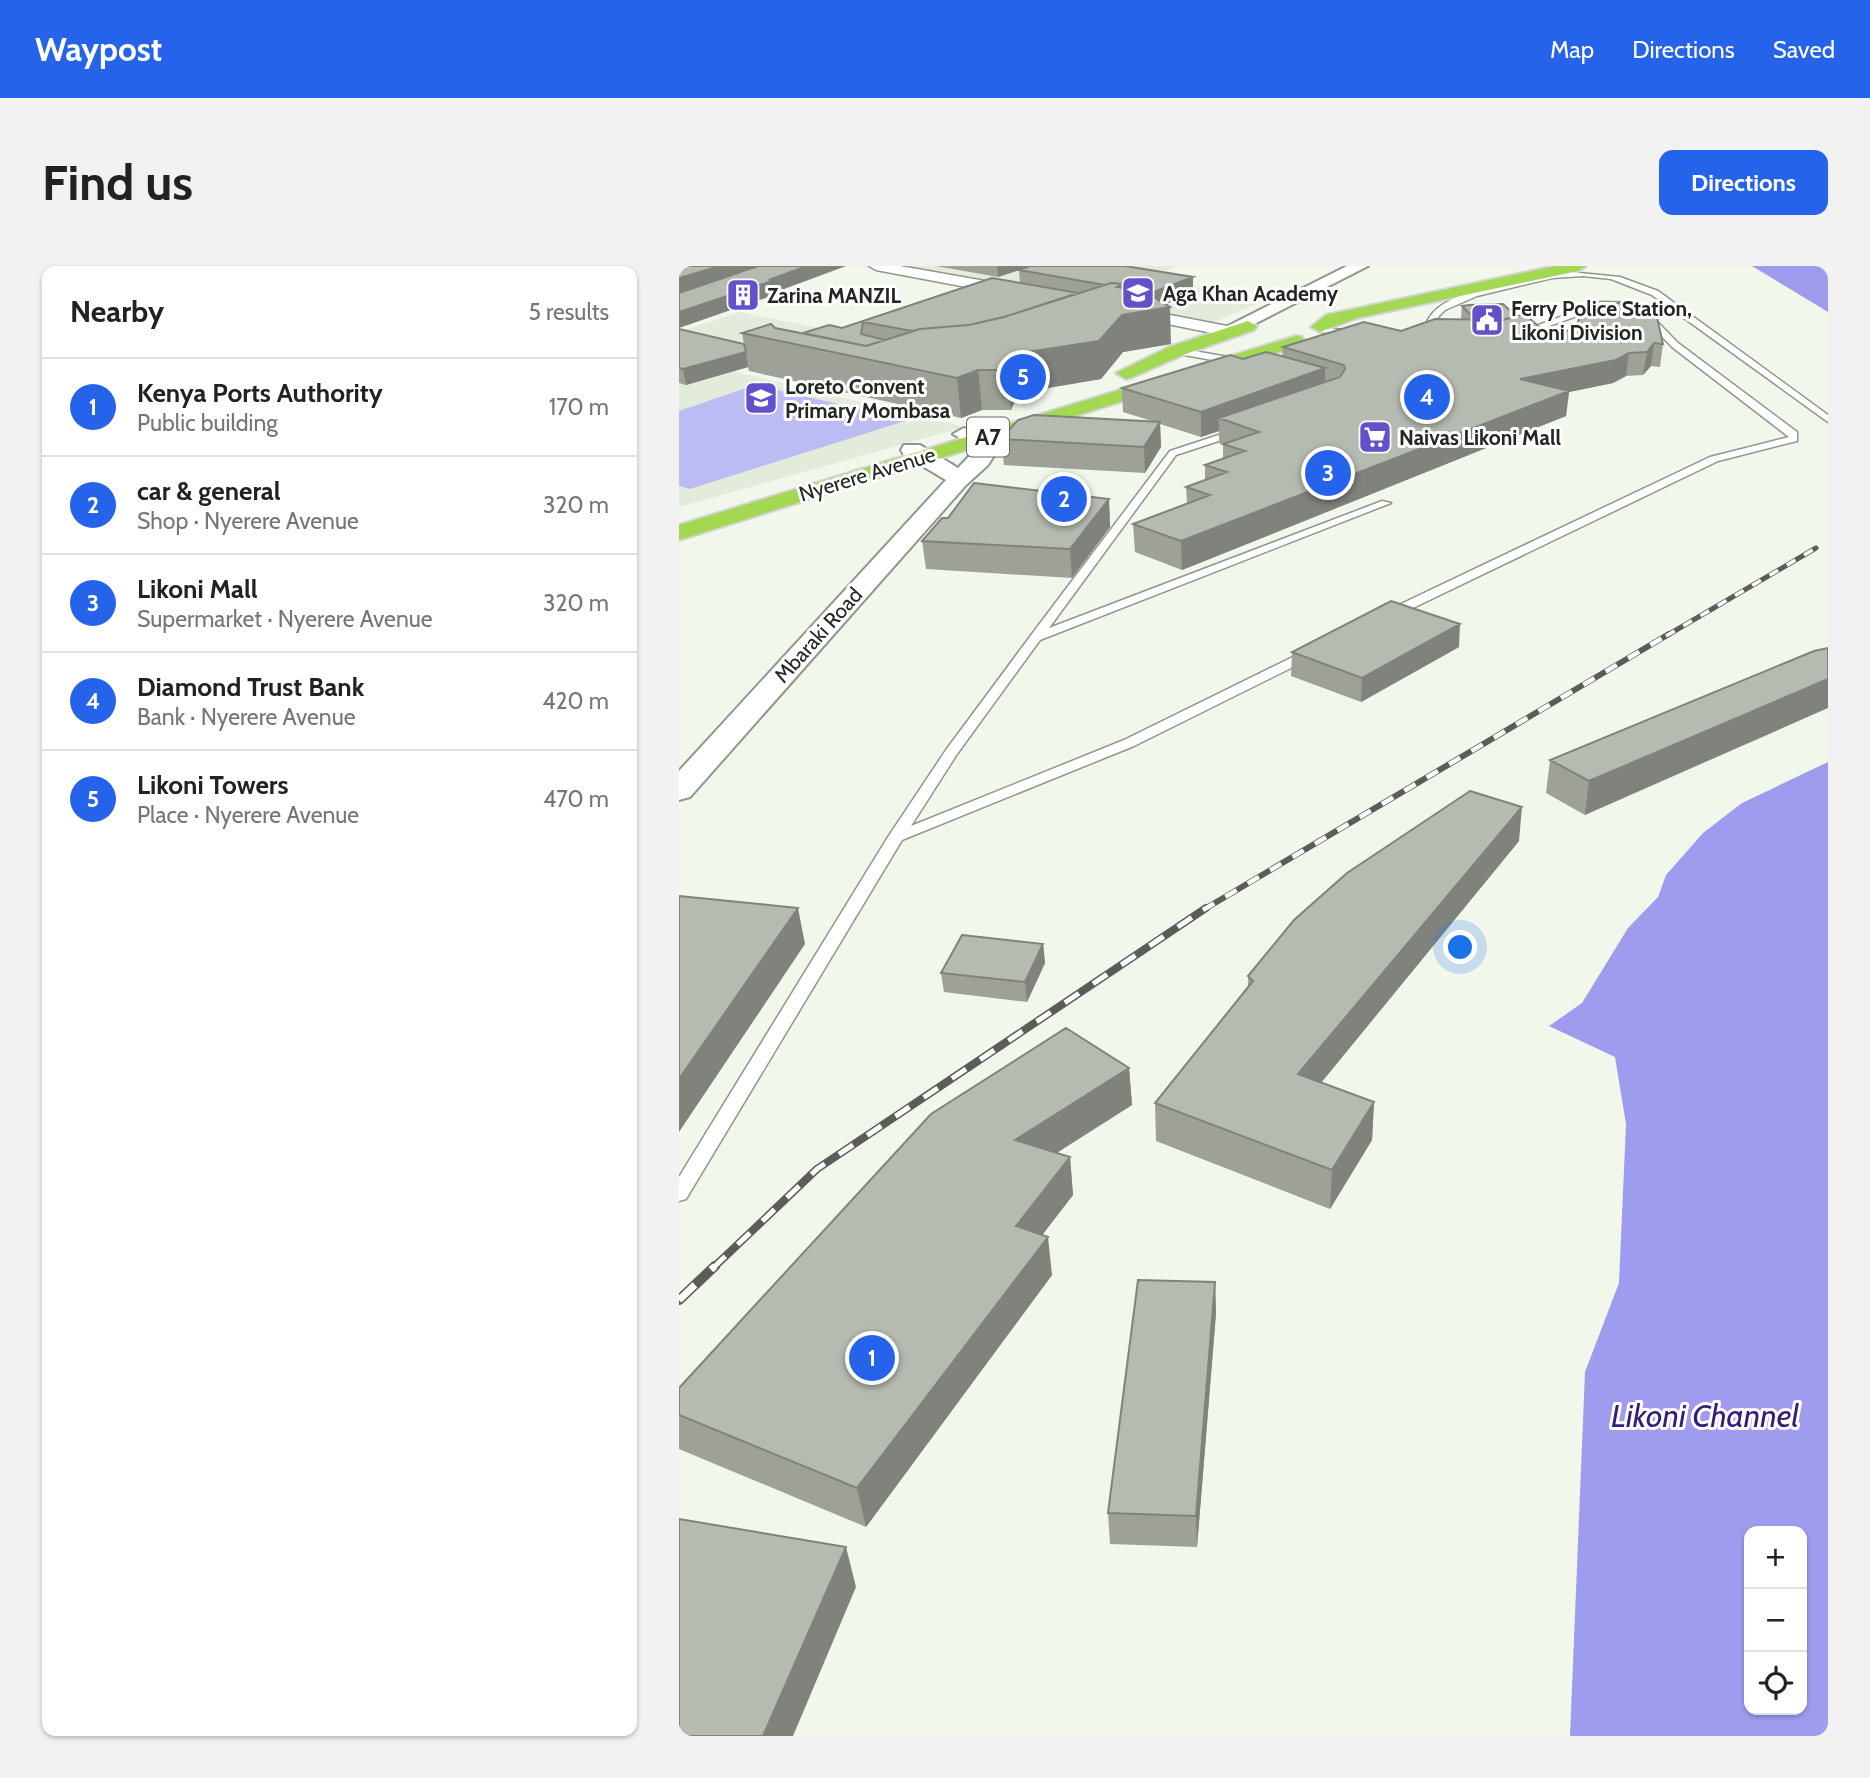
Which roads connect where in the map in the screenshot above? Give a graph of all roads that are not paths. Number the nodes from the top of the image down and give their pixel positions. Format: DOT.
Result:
graph roads {
  1 [pos="876,266"];
  2 [pos="1360,266"];
  3 [pos="1541,266"];
  4 [pos="1578,266"];
  5 [pos="1035,295"];
  6 [pos="1108,311"];
  7 [pos="1298,325"];
  8 [pos="1248,326"];
  9 [pos="1227,331"];
  10 [pos="1352,333"];
  11 [pos="1364,334"];
  12 [pos="1413,335"];
  13 [pos="1425,336"];
  14 [pos="1509,336"];
  15 [pos="1436,337"];
  16 [pos="1176,351"];
  17 [pos="1236,361"];
  18 [pos="1262,368"];
  19 [pos="1828,419"];
  20 [pos="1251,427"];
  21 [pos="971,437"];
  22 [pos="918,453"];
  23 [pos="958,480"];
  24 [pos="1386,503"];
  25 [pos="679,519"];
  26 [pos="679,533"];
  27 [pos="1380,620"];
  28 [pos="1036,637"];
  29 [pos="1317,650"];
  30 [pos="679,790"];
  31 [pos="896,837"];
  32 [pos="679,1194"];
  1 -- 5 [label="street"];
  2 -- 7 [label="main road"];
  3 -- 7 [label="highway, Nyerere Avenue / A7"];
  4 -- 7 [label="highway, Nyerere Avenue / A7"];
  6 -- 9 [label="street"];
  7 -- 8 [label="highway, Nyerere Avenue"];
  7 -- 8 [label="highway"];
  7 -- 9 [label="main road"];
  7 -- 10 [label="lane"];
  7 -- 10 [label="lane"];
  7 -- 17 [label="highway, Nyerere Avenue / A7"];
  8 -- 9 [label="highway, Nyerere Avenue / A7"];
  9 -- 16 [label="highway, Nyerere Avenue / A7"];
  10 -- 11 [label="lane"];
  12 -- 13 [label="lane"];
  13 -- 15 [label="lane"];
  13 -- 19 [label="lane"];
  14 -- 27 [label="lane"];
  16 -- 17 [label="lane"];
  16 -- 21 [label="highway, Nyerere Avenue / A7"];
  17 -- 18 [label="lane"];
  17 -- 21 [label="highway, Nyerere Avenue / A7"];
  20 -- 28 [label="lane"];
  21 -- 22 [label="highway, Nyerere Avenue / A7"];
  21 -- 23 [label="main road, Mbaraki Road"];
  22 -- 23 [label="main road"];
  22 -- 25 [label="highway, Nyerere Avenue / A7"];
  22 -- 26 [label="highway, Nyerere Avenue / A7"];
  23 -- 30 [label="main road, Mbaraki Road"];
  24 -- 28 [label="lane"];
  28 -- 31 [label="lane"];
  29 -- 31 [label="lane"];
  31 -- 32 [label="lane"];
}
